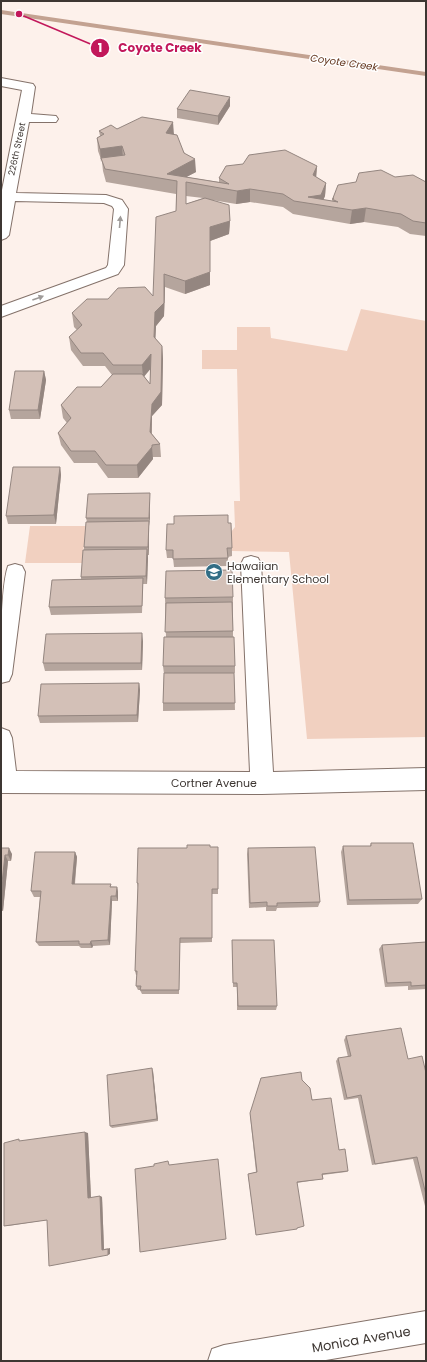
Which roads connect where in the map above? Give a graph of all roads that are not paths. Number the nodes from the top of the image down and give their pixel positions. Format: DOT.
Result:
graph roads {
  1 [pos="1,82"];
  2 [pos="24,118"];
  3 [pos="51,120"];
  4 [pos="7,197"];
  5 [pos="1,235"];
  6 [pos="1,312"];
  7 [pos="251,564"];
  8 [pos="15,572"];
  9 [pos="1,674"];
  10 [pos="1,738"];
  11 [pos="426,780"];
  12 [pos="3,782"];
  13 [pos="262,783"];
  14 [pos="426,1327"];
  15 [pos="346,1351"];
  16 [pos="224,1361"];
  1 -- 2 [label="street, 226th Street"];
  2 -- 3 [label="street"];
  2 -- 4 [label="street, 226th Street"];
  4 -- 5 [label="street, 226th Street"];
  6 -- 4 [label="street, one-way"];
  7 -- 13 [label="street"];
  8 -- 9 [label="street"];
  10 -- 12 [label="street"];
  11 -- 13 [label="street, Cortner Avenue"];
  12 -- 13 [label="street, Cortner Avenue"];
  14 -- 15 [label="street, Monica Avenue"];
  15 -- 16 [label="street, Monica Avenue"];
}
